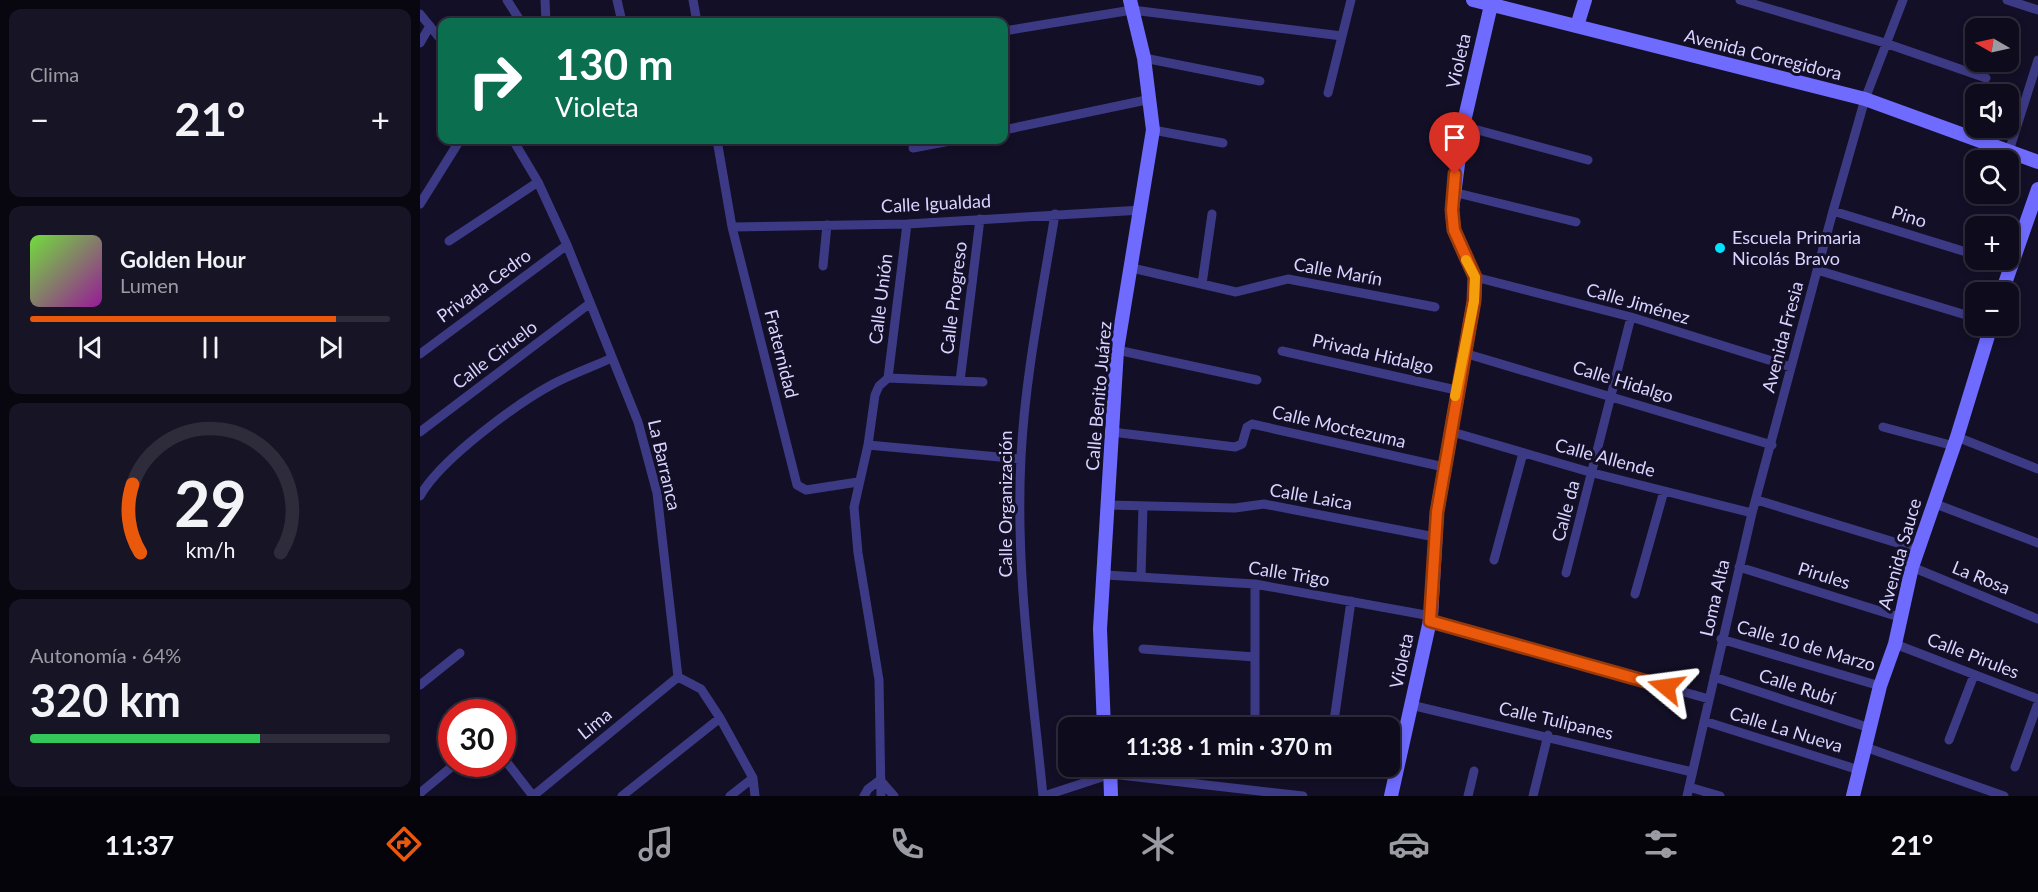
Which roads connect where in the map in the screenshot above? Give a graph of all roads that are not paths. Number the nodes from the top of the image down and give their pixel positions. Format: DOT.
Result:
graph roads {
  1 [pos="507,0"];
  2 [pos="545,0"];
  3 [pos="617,0"];
  4 [pos="693,0"];
  5 [pos="1351,0"];
  6 [pos="1585,0"];
  7 [pos="1740,0"];
  8 [pos="1903,0"];
  9 [pos="2007,0"];
  10 [pos="1480,1"];
  11 [pos="1131,5"];
  12 [pos="2038,10"];
  13 [pos="420,14"];
  14 [pos="518,18"];
  15 [pos="546,18"];
  16 [pos="621,18"];
  17 [pos="696,18"];
  18 [pos="430,26"];
  19 [pos="1576,26"];
  20 [pos="1008,30"];
  21 [pos="438,36"];
  22 [pos="1342,36"];
  23 [pos="420,43"];
  24 [pos="1885,43"];
  25 [pos="1144,58"];
  26 [pos="2038,60"];
  27 [pos="1986,78"];
  28 [pos="1260,81"];
  29 [pos="1328,93"];
  30 [pos="1151,99"];
  31 [pos="1865,99"];
  32 [pos="1462,126"];
  33 [pos="1008,129"];
  34 [pos="1153,130"];
  35 [pos="1223,143"];
  36 [pos="458,144"];
  37 [pos="515,144"];
  38 [pos="718,144"];
  39 [pos="934,144"];
  40 [pos="913,148"];
  41 [pos="2006,150"];
  42 [pos="2009,150"];
  43 [pos="2019,155"];
  44 [pos="1588,160"];
  45 [pos="2038,162"];
  46 [pos="538,182"];
  47 [pos="2038,189"];
  48 [pos="1454,192"];
  49 [pos="420,204"];
  50 [pos="1142,210"];
  51 [pos="1833,211"];
  52 [pos="1055,214"];
  53 [pos="1212,214"];
  54 [pos="980,219"];
  55 [pos="1576,222"];
  56 [pos="907,224"];
  57 [pos="827,225"];
  58 [pos="732,227"];
  59 [pos="449,241"];
  60 [pos="2019,241"];
  61 [pos="567,245"];
  62 [pos="1965,252"];
  63 [pos="823,266"];
  64 [pos="1132,268"];
  65 [pos="1817,270"];
  66 [pos="1475,277"];
  67 [pos="1202,284"];
  68 [pos="589,304"];
  69 [pos="1435,307"];
  70 [pos="1965,315"];
  71 [pos="1631,317"];
  72 [pos="1988,336"];
  73 [pos="1117,350"];
  74 [pos="1282,351"];
  75 [pos="1464,353"];
  76 [pos="420,354"];
  77 [pos="612,358"];
  78 [pos="1791,367"];
  79 [pos="888,378"];
  80 [pos="1257,380"];
  81 [pos="960,381"];
  82 [pos="983,382"];
  83 [pos="1456,390"];
  84 [pos="1611,395"];
  85 [pos="1883,427"];
  86 [pos="1449,431"];
  87 [pos="420,432"];
  88 [pos="1112,432"];
  89 [pos="1955,441"];
  90 [pos="868,445"];
  91 [pos="1772,445"];
  92 [pos="1523,453"];
  93 [pos="1020,459"];
  94 [pos="1444,467"];
  95 [pos="2038,469"];
  96 [pos="1593,473"];
  97 [pos="858,482"];
  98 [pos="1664,492"];
  99 [pos="420,496"];
  100 [pos="1756,500"];
  101 [pos="1933,502"];
  102 [pos="1108,505"];
  103 [pos="1143,506"];
  104 [pos="1752,513"];
  105 [pos="1435,537"];
  106 [pos="2038,543"];
  107 [pos="1917,549"];
  108 [pos="1494,560"];
  109 [pos="1739,567"];
  110 [pos="1912,567"];
  111 [pos="1566,573"];
  112 [pos="1106,575"];
  113 [pos="1141,576"];
  114 [pos="1255,584"];
  115 [pos="1635,594"];
  116 [pos="1351,601"];
  117 [pos="1899,617"];
  118 [pos="1430,618"];
  119 [pos="2038,619"];
  120 [pos="1721,639"];
  121 [pos="1895,644"];
  122 [pos="1143,649"];
  123 [pos="460,653"];
  124 [pos="1255,657"];
  125 [pos="1974,675"];
  126 [pos="678,677"];
  127 [pos="1714,677"];
  128 [pos="420,685"];
  129 [pos="1881,686"];
  130 [pos="1709,699"];
  131 [pos="2038,701"];
  132 [pos="1411,705"];
  133 [pos="1104,717"];
  134 [pos="1255,717"];
  135 [pos="1335,717"];
  136 [pos="720,718"];
  137 [pos="1704,721"];
  138 [pos="1870,728"];
  139 [pos="1548,735"];
  140 [pos="1949,740"];
  141 [pos="1865,747"];
  142 [pos="2015,767"];
  143 [pos="1859,770"];
  144 [pos="1474,771"];
  145 [pos="1692,772"];
  146 [pos="516,774"];
  147 [pos="439,777"];
  148 [pos="1092,777"];
  149 [pos="1110,777"];
  150 [pos="1159,777"];
  151 [pos="753,778"];
  152 [pos="880,780"];
  153 [pos="1688,791"];
  154 [pos="420,793"];
  155 [pos="1284,795"];
  156 [pos="533,796"];
  157 [pos="622,796"];
  158 [pos="730,796"];
  159 [pos="755,796"];
  160 [pos="864,796"];
  161 [pos="881,796"];
  162 [pos="894,796"];
  163 [pos="1044,796"];
  164 [pos="1111,796"];
  165 [pos="1303,796"];
  166 [pos="1391,796"];
  167 [pos="1468,796"];
  168 [pos="1533,796"];
  169 [pos="1720,796"];
  170 [pos="1853,796"];
  171 [pos="2004,796"];
  1 -- 14 [label="street"];
  2 -- 15 [label="street"];
  3 -- 16 [label="street"];
  4 -- 17 [label="street"];
  5 -- 22 [label="street"];
  6 -- 19 [label="street"];
  7 -- 24 [label="street"];
  8 -- 24 [label="street, Avenida Fresia"];
  9 -- 12 [label="street"];
  10 -- 19 [label="street, Avenida Corregidora"];
  10 -- 32 [label="street, Violeta"];
  11 -- 20 [label="street"];
  11 -- 22 [label="street"];
  11 -- 25 [label="street, Calle Benito Juárez"];
  13 -- 18 [label="street"];
  18 -- 21 [label="street"];
  18 -- 23 [label="street"];
  19 -- 31 [label="street, Avenida Corregidora"];
  22 -- 29 [label="street"];
  24 -- 27 [label="street"];
  24 -- 31 [label="street, Avenida Fresia"];
  25 -- 28 [label="street"];
  25 -- 30 [label="street, Calle Benito Juárez"];
  26 -- 42 [label="street"];
  30 -- 33 [label="street"];
  30 -- 34 [label="street, Calle Benito Juárez"];
  31 -- 41 [label="street, Avenida Corregidora"];
  31 -- 51 [label="street, Avenida Fresia"];
  32 -- 44 [label="street"];
  32 -- 48 [label="street, Violeta"];
  34 -- 35 [label="street"];
  34 -- 50 [label="street, Calle Benito Juárez"];
  36 -- 49 [label="street"];
  37 -- 46 [label="street, La Barranca"];
  38 -- 58 [label="street, Fraternidad"];
  39 -- 40 [label="street"];
  43 -- 45 [label="street, Avenida Corregidora"];
  46 -- 59 [label="street"];
  46 -- 61 [label="street, La Barranca"];
  47 -- 60 [label="street"];
  48 -- 55 [label="street"];
  48 -- 66 [label="street, Violeta"];
  50 -- 52 [label="street, Calle Igualdad"];
  50 -- 64 [label="street, Calle Benito Juárez"];
  51 -- 62 [label="street, Pino"];
  51 -- 65 [label="street, Avenida Fresia"];
  52 -- 54 [label="street, Calle Igualdad"];
  52 -- 93 [label="street, Calle Organización"];
  53 -- 67 [label="street"];
  54 -- 56 [label="street, Calle Igualdad"];
  54 -- 81 [label="street, Calle Progreso"];
  56 -- 57 [label="street, Calle Igualdad"];
  56 -- 79 [label="street, Calle Unión"];
  57 -- 58 [label="street, Calle Igualdad"];
  57 -- 63 [label="street"];
  58 -- 97 [label="street, Fraternidad"];
  61 -- 68 [label="street, La Barranca"];
  61 -- 76 [label="street, Privada Cedro"];
  64 -- 67 [label="street, Calle Marín"];
  64 -- 73 [label="street, Calle Benito Juárez"];
  65 -- 70 [label="street"];
  65 -- 78 [label="street, Avenida Fresia"];
  66 -- 71 [label="street, Calle Jiménez"];
  66 -- 75 [label="street, Violeta"];
  67 -- 69 [label="street, Calle Marín"];
  68 -- 77 [label="street, La Barranca"];
  68 -- 87 [label="street, Calle Ciruelo"];
  71 -- 78 [label="street, Calle Jiménez"];
  71 -- 84 [label="street, Calle da"];
  72 -- 89 [label="street, Avenida Sauce"];
  73 -- 80 [label="street"];
  73 -- 88 [label="street, Calle Benito Juárez"];
  74 -- 83 [label="street, Privada Hidalgo"];
  75 -- 83 [label="street, Violeta"];
  75 -- 84 [label="street, Calle Hidalgo"];
  77 -- 99 [label="street"];
  77 -- 126 [label="street, La Barranca"];
  78 -- 91 [label="street, Avenida Fresia"];
  79 -- 81 [label="street, Calle Progreso"];
  79 -- 90 [label="street"];
  81 -- 82 [label="street, Calle Progreso"];
  83 -- 86 [label="street, Violeta"];
  84 -- 91 [label="street, Calle Hidalgo"];
  84 -- 96 [label="street, Calle da"];
  85 -- 89 [label="street"];
  86 -- 92 [label="street, Calle Allende"];
  86 -- 94 [label="street, Violeta"];
  88 -- 94 [label="street, Calle Moctezuma"];
  88 -- 102 [label="street, Calle Benito Juárez"];
  89 -- 95 [label="street"];
  89 -- 101 [label="street, Avenida Sauce"];
  90 -- 93 [label="street"];
  90 -- 97 [label="street"];
  91 -- 100 [label="street, Loma Alta"];
  92 -- 96 [label="street, Calle Allende"];
  92 -- 108 [label="street"];
  93 -- 163 [label="street, Calle Organización"];
  94 -- 105 [label="street, Violeta"];
  96 -- 98 [label="street, Calle Allende"];
  96 -- 111 [label="street, Calle da"];
  97 -- 152 [label="street"];
  98 -- 104 [label="street, Calle Allende"];
  98 -- 115 [label="street"];
  100 -- 104 [label="street, Loma Alta"];
  100 -- 107 [label="street"];
  101 -- 106 [label="street"];
  101 -- 107 [label="street, Avenida Sauce"];
  102 -- 103 [label="street, Calle Laica"];
  102 -- 112 [label="street, Calle Benito Juárez"];
  103 -- 105 [label="street, Calle Laica"];
  103 -- 113 [label="street"];
  104 -- 109 [label="street, Loma Alta"];
  105 -- 118 [label="street, Violeta"];
  107 -- 110 [label="street, Avenida Sauce"];
  109 -- 117 [label="street, Pirules"];
  109 -- 120 [label="street, Loma Alta"];
  110 -- 117 [label="street, Avenida Sauce"];
  110 -- 119 [label="street, La Rosa"];
  112 -- 113 [label="street, Calle Trigo"];
  112 -- 133 [label="street, Calle Benito Juárez"];
  113 -- 114 [label="street, Calle Trigo"];
  114 -- 116 [label="street, Calle Trigo"];
  114 -- 124 [label="street"];
  116 -- 118 [label="street, Calle Trigo"];
  116 -- 135 [label="street"];
  117 -- 121 [label="street, Avenida Sauce"];
  118 -- 130 [label="street"];
  118 -- 132 [label="street, Violeta"];
  120 -- 127 [label="street, Loma Alta"];
  120 -- 129 [label="street, Calle 10 de Marzo"];
  121 -- 125 [label="street, Calle Pirules"];
  121 -- 129 [label="street, Avenida Sauce"];
  122 -- 124 [label="street"];
  123 -- 128 [label="street"];
  124 -- 134 [label="street"];
  125 -- 131 [label="street, Calle Pirules"];
  125 -- 140 [label="street"];
  126 -- 136 [label="street"];
  126 -- 156 [label="street, Lima"];
  127 -- 130 [label="street, Loma Alta"];
  127 -- 138 [label="street, Calle Rubí"];
  129 -- 138 [label="street, Avenida Sauce"];
  130 -- 137 [label="street, Loma Alta"];
  131 -- 142 [label="street"];
  132 -- 139 [label="street, Calle Tulipanes"];
  132 -- 166 [label="street, Violeta"];
  136 -- 151 [label="street"];
  136 -- 157 [label="street"];
  137 -- 143 [label="street, Calle La Nueva"];
  137 -- 145 [label="street, Loma Alta"];
  138 -- 141 [label="street, Avenida Sauce"];
  139 -- 145 [label="street, Calle Tulipanes"];
  139 -- 168 [label="street"];
  141 -- 143 [label="street, Avenida Sauce"];
  141 -- 171 [label="street"];
  143 -- 170 [label="street, Avenida Sauce"];
  144 -- 167 [label="street"];
  145 -- 153 [label="street, Loma Alta"];
  146 -- 156 [label="street"];
  147 -- 154 [label="street"];
  148 -- 163 [label="street"];
  149 -- 164 [label="street"];
  150 -- 155 [label="street"];
  151 -- 158 [label="street"];
  151 -- 159 [label="street"];
  152 -- 160 [label="street"];
  152 -- 161 [label="street"];
  152 -- 162 [label="street"];
  153 -- 169 [label="street"];
  155 -- 165 [label="street"];
}
